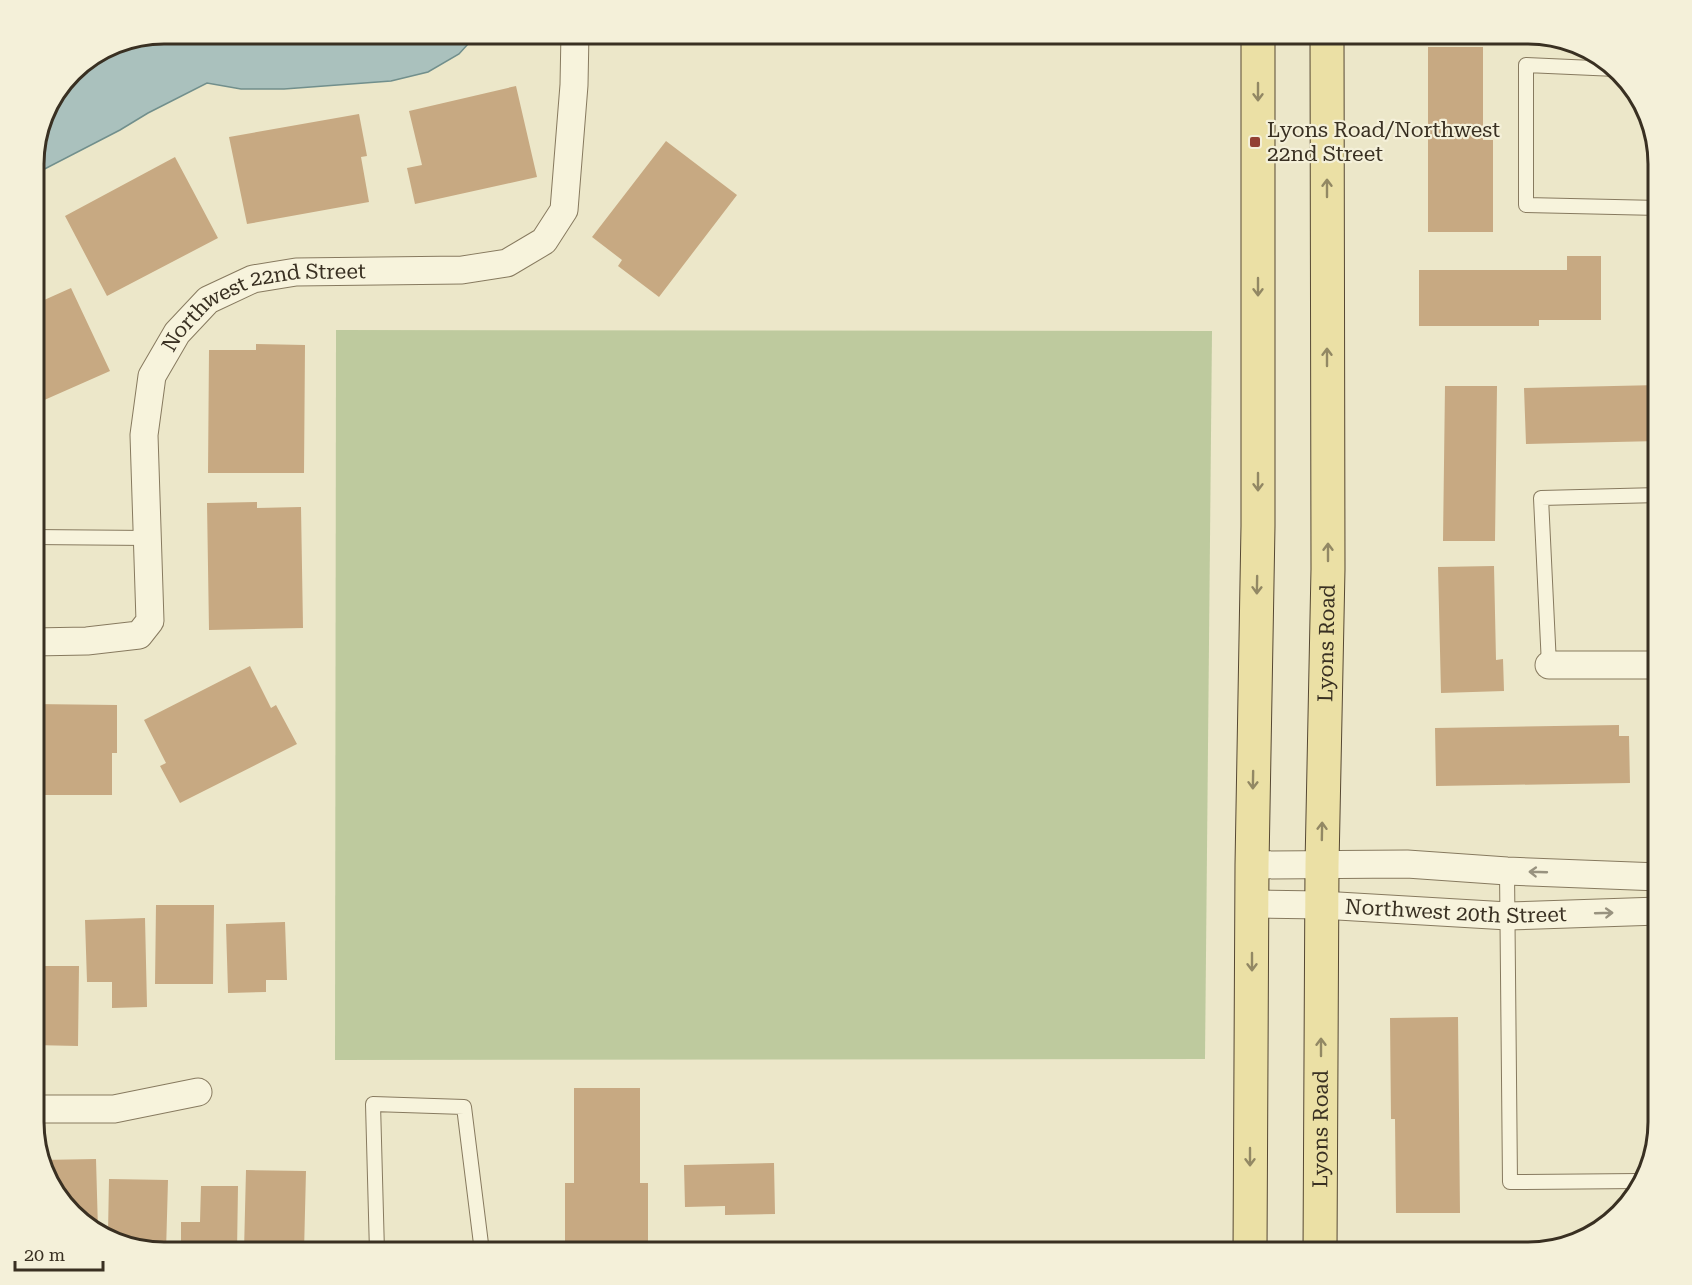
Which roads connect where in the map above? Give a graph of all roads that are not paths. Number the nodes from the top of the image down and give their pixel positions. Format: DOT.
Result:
graph roads {
  1 [pos="575,43"];
  2 [pos="1258,43"];
  3 [pos="1327,43"];
  4 [pos="1602,68"];
  5 [pos="1648,208"];
  6 [pos="1648,495"];
  7 [pos="44,537"];
  8 [pos="148,538"];
  9 [pos="44,642"];
  10 [pos="1549,665"];
  11 [pos="1648,665"];
  12 [pos="1252,866"];
  13 [pos="1322,866"];
  14 [pos="1508,871"];
  15 [pos="1648,877"];
  16 [pos="1252,904"];
  17 [pos="1321,905"];
  18 [pos="1648,911"];
  19 [pos="1508,916"];
  20 [pos="198,1092"];
  21 [pos="44,1109"];
  22 [pos="1632,1181"];
  23 [pos="378,1242"];
  24 [pos="481,1242"];
  25 [pos="1250,1242"];
  26 [pos="1320,1242"];
  1 -- 8 [label="street, Northwest 22nd Street"];
  2 -- 12 [label="main road, one-way"];
  13 -- 3 [label="main road, Lyons Road, one-way"];
  4 -- 5 [label="lane"];
  6 -- 10 [label="lane"];
  7 -- 8 [label="lane"];
  8 -- 9 [label="street, Northwest 22nd Street"];
  10 -- 11 [label="street"];
  12 -- 13 [label="street, Northwest 20th Street"];
  12 -- 16 [label="main road"];
  13 -- 14 [label="street, Northwest 20th Street"];
  13 -- 17 [label="main road, Lyons Road"];
  15 -- 14 [label="street, Northwest 20th Street, one-way"];
  14 -- 19 [label="lane"];
  16 -- 17 [label="street, Northwest 20th Street"];
  16 -- 25 [label="main road, one-way"];
  17 -- 19 [label="street, Northwest 20th Street"];
  26 -- 17 [label="main road, Lyons Road, one-way"];
  19 -- 18 [label="street, Northwest 20th Street, one-way"];
  19 -- 22 [label="lane"];
  20 -- 21 [label="street"];
  23 -- 24 [label="lane"];
}
